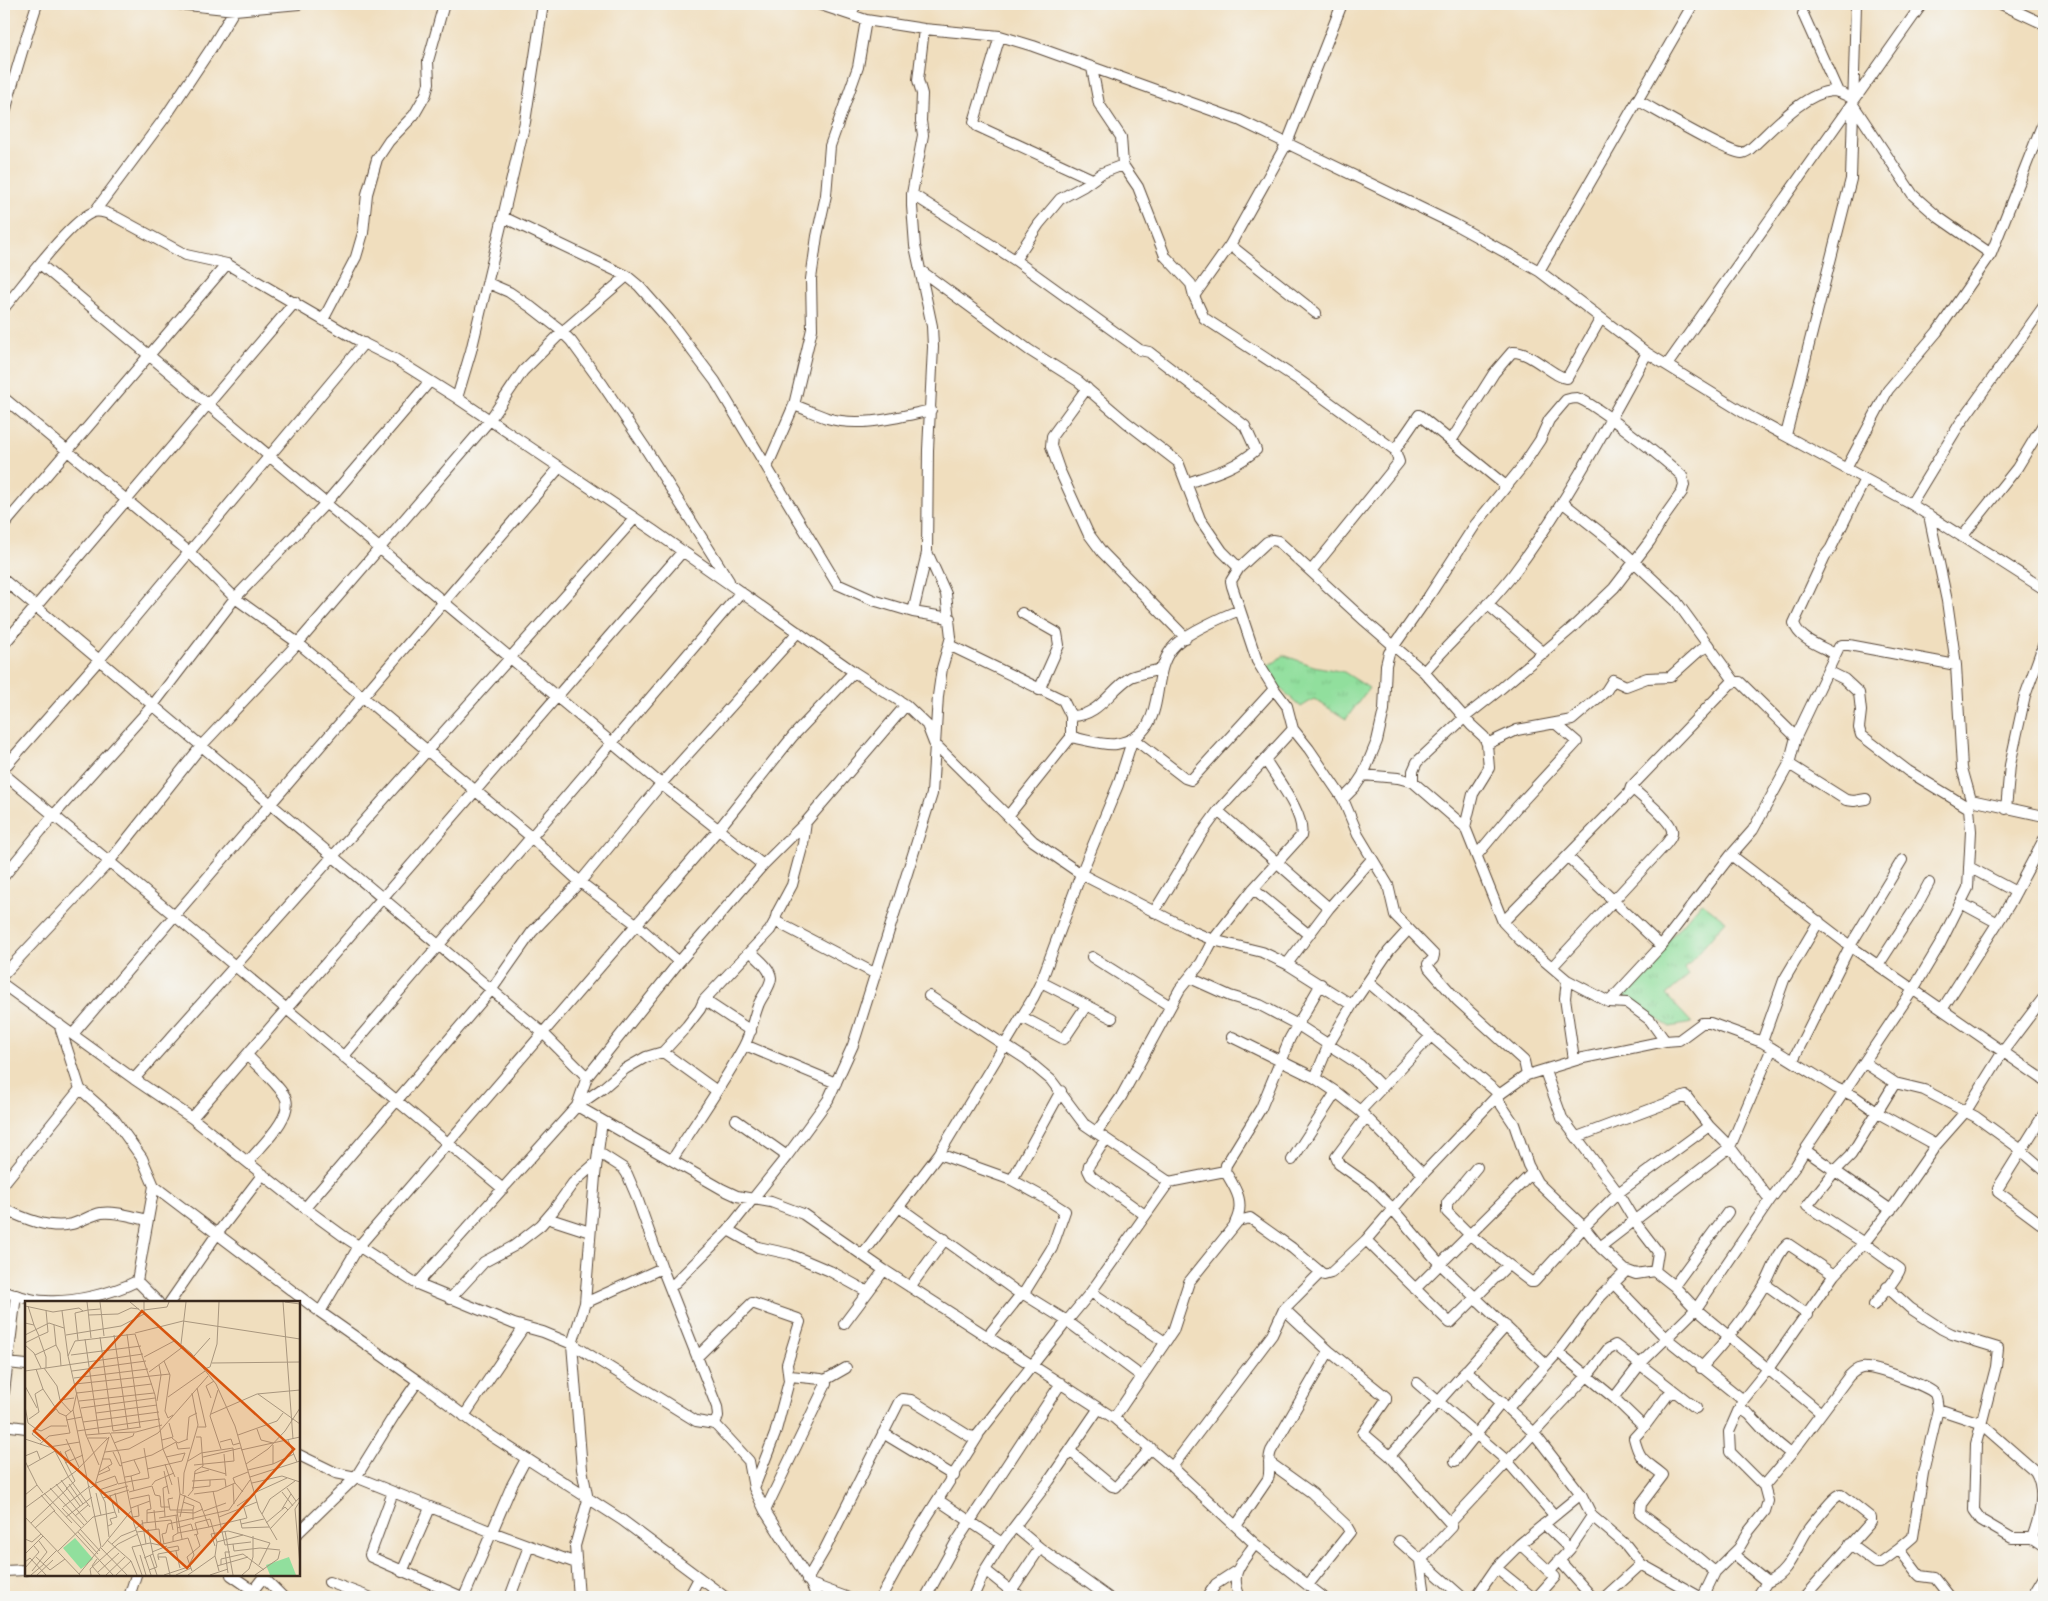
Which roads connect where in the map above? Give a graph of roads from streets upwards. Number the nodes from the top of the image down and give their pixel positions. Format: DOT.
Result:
graph roads {
  1 [pos="37,4"];
  2 [pos="178,4"];
  3 [pos="300,4"];
  4 [pos="444,4"];
  5 [pos="543,4"];
  6 [pos="818,4"];
  7 [pos="857,4"];
  8 [pos="1342,4"];
  9 [pos="1693,4"];
  10 [pos="1856,4"];
  11 [pos="1922,4"];
  12 [pos="2001,4"];
  13 [pos="236,7"];
  14 [pos="850,14"];
  15 [pos="1803,14"];
  16 [pos="866,20"];
  17 [pos="2044,24"];
  18 [pos="924,30"];
  19 [pos="1000,36"];
  20 [pos="1092,68"];
  21 [pos="1838,92"];
  22 [pos="1637,100"];
  23 [pos="1854,102"];
  24 [pos="4,117"];
  25 [pos="2044,120"];
  26 [pos="1286,143"];
  27 [pos="1123,165"];
  28 [pos="1092,180"];
  29 [pos="912,194"];
  30 [pos="95,212"];
  31 [pos="503,217"];
  32 [pos="1230,245"];
  33 [pos="1990,254"];
  34 [pos="1015,260"];
  35 [pos="40,264"];
  36 [pos="227,264"];
  37 [pos="920,270"];
  38 [pos="1540,271"];
  39 [pos="627,276"];
  40 [pos="488,283"];
  41 [pos="1194,296"];
  42 [pos="295,302"];
  43 [pos="2044,306"];
  44 [pos="4,308"];
  45 [pos="1316,313"];
  46 [pos="1601,318"];
  47 [pos="323,320"];
  48 [pos="562,332"];
  49 [pos="364,343"];
  50 [pos="1646,353"];
  51 [pos="149,355"];
  52 [pos="1667,365"];
  53 [pos="430,381"];
  54 [pos="1087,388"];
  55 [pos="4,398"];
  56 [pos="457,398"];
  57 [pos="208,404"];
  58 [pos="794,405"];
  59 [pos="931,410"];
  60 [pos="1611,419"];
  61 [pos="489,421"];
  62 [pos="2044,423"];
  63 [pos="1786,435"];
  64 [pos="1451,441"];
  65 [pos="1396,450"];
  66 [pos="67,451"];
  67 [pos="270,455"];
  68 [pos="767,467"];
  69 [pos="559,468"];
  70 [pos="1846,469"];
  71 [pos="1865,479"];
  72 [pos="1186,483"];
  73 [pos="1506,486"];
  74 [pos="127,500"];
  75 [pos="1562,502"];
  76 [pos="326,503"];
  77 [pos="1911,504"];
  78 [pos="1929,515"];
  79 [pos="635,518"];
  80 [pos="4,525"];
  81 [pos="1962,537"];
  82 [pos="380,548"];
  83 [pos="188,552"];
  84 [pos="683,552"];
  85 [pos="927,552"];
  86 [pos="1634,561"];
  87 [pos="1239,568"];
  88 [pos="1311,571"];
  89 [pos="4,580"];
  90 [pos="732,586"];
  91 [pos="2044,589"];
  92 [pos="741,592"];
  93 [pos="236,598"];
  94 [pos="444,602"];
  95 [pos="1486,604"];
  96 [pos="36,607"];
  97 [pos="1240,610"];
  98 [pos="913,612"];
  99 [pos="1022,613"];
  100 [pos="950,618"];
  101 [pos="798,632"];
  102 [pos="1186,638"];
  103 [pos="298,643"];
  104 [pos="2044,643"];
  105 [pos="4,644"];
  106 [pos="949,645"];
  107 [pos="1394,646"];
  108 [pos="1710,646"];
  109 [pos="1544,653"];
  110 [pos="1835,654"];
  111 [pos="511,657"];
  112 [pos="99,660"];
  113 [pos="1956,665"];
  114 [pos="1161,670"];
  115 [pos="1828,671"];
  116 [pos="854,672"];
  117 [pos="1424,672"];
  118 [pos="1734,682"];
  119 [pos="1274,689"];
  120 [pos="1039,690"];
  121 [pos="558,696"];
  122 [pos="363,697"];
  123 [pos="152,705"];
  124 [pos="906,705"];
  125 [pos="1071,716"];
  126 [pos="1464,717"];
  127 [pos="1555,723"];
  128 [pos="1293,729"];
  129 [pos="1071,737"];
  130 [pos="1796,737"];
  131 [pos="1133,738"];
  132 [pos="612,742"];
  133 [pos="934,743"];
  134 [pos="1487,744"];
  135 [pos="202,745"];
  136 [pos="427,750"];
  137 [pos="1265,760"];
  138 [pos="1789,764"];
  139 [pos="4,768"];
  140 [pos="4,774"];
  141 [pos="1363,775"];
  142 [pos="1413,782"];
  143 [pos="661,784"];
  144 [pos="1631,787"];
  145 [pos="476,791"];
  146 [pos="1343,799"];
  147 [pos="1866,799"];
  148 [pos="271,804"];
  149 [pos="1970,804"];
  150 [pos="2006,808"];
  151 [pos="1218,811"];
  152 [pos="54,816"];
  153 [pos="1008,816"];
  154 [pos="2044,816"];
  155 [pos="806,822"];
  156 [pos="1465,827"];
  157 [pos="718,830"];
  158 [pos="531,837"];
  159 [pos="2044,839"];
  160 [pos="1478,855"];
  161 [pos="1731,855"];
  162 [pos="333,856"];
  163 [pos="1568,857"];
  164 [pos="1372,859"];
  165 [pos="1902,860"];
  166 [pos="109,862"];
  167 [pos="1276,863"];
  168 [pos="763,865"];
  169 [pos="1968,867"];
  170 [pos="1081,874"];
  171 [pos="4,876"];
  172 [pos="580,882"];
  173 [pos="1929,883"];
  174 [pos="1253,889"];
  175 [pos="2016,892"];
  176 [pos="383,898"];
  177 [pos="1613,901"];
  178 [pos="1961,903"];
  179 [pos="1329,908"];
  180 [pos="1154,912"];
  181 [pos="174,916"];
  182 [pos="775,921"];
  183 [pos="1819,921"];
  184 [pos="1503,922"];
  185 [pos="636,924"];
  186 [pos="1998,924"];
  187 [pos="1408,929"];
  188 [pos="1309,935"];
  189 [pos="1213,940"];
  190 [pos="439,945"];
  191 [pos="1661,946"];
  192 [pos="1850,946"];
  193 [pos="750,951"];
  194 [pos="1092,957"];
  195 [pos="680,962"];
  196 [pos="1287,964"];
  197 [pos="1879,964"];
  198 [pos="234,967"];
  199 [pos="1552,967"];
  200 [pos="4,974"];
  201 [pos="874,974"];
  202 [pos="1190,978"];
  203 [pos="1567,980"];
  204 [pos="1041,982"];
  205 [pos="1369,983"];
  206 [pos="1321,984"];
  207 [pos="4,985"];
  208 [pos="1914,988"];
  209 [pos="492,989"];
  210 [pos="929,996"];
  211 [pos="2044,997"];
  212 [pos="704,1000"];
  213 [pos="1609,1002"];
  214 [pos="1352,1005"];
  215 [pos="1086,1006"];
  216 [pos="1170,1006"];
  217 [pos="1943,1008"];
  218 [pos="286,1010"];
  219 [pos="1022,1017"];
  220 [pos="1112,1018"];
  221 [pos="59,1024"];
  222 [pos="1298,1024"];
  223 [pos="751,1031"];
  224 [pos="543,1033"];
  225 [pos="73,1034"];
  226 [pos="1431,1036"];
  227 [pos="1232,1037"];
  228 [pos="1665,1041"];
  229 [pos="1762,1042"];
  230 [pos="1329,1044"];
  231 [pos="745,1045"];
  232 [pos="1006,1045"];
  233 [pos="1772,1048"];
  234 [pos="2004,1050"];
  235 [pos="663,1052"];
  236 [pos="247,1055"];
  237 [pos="343,1057"];
  238 [pos="1574,1060"];
  239 [pos="1793,1060"];
  240 [pos="1281,1063"];
  241 [pos="1865,1063"];
  242 [pos="1545,1071"];
  243 [pos="1527,1075"];
  244 [pos="587,1077"];
  245 [pos="1314,1078"];
  246 [pos="134,1079"];
  247 [pos="2044,1080"];
  248 [pos="836,1083"];
  249 [pos="1895,1083"];
  250 [pos="1382,1087"];
  251 [pos="80,1089"];
  252 [pos="717,1091"];
  253 [pos="1061,1091"];
  254 [pos="1336,1092"];
  255 [pos="1844,1092"];
  256 [pos="1497,1095"];
  257 [pos="396,1101"];
  258 [pos="577,1106"];
  259 [pos="1966,1111"];
  260 [pos="1878,1113"];
  261 [pos="1363,1114"];
  262 [pos="2044,1114"];
  263 [pos="192,1118"];
  264 [pos="736,1120"];
  265 [pos="602,1121"];
  266 [pos="1709,1126"];
  267 [pos="1096,1133"];
  268 [pos="1577,1137"];
  269 [pos="1105,1140"];
  270 [pos="447,1144"];
  271 [pos="1936,1145"];
  272 [pos="1730,1147"];
  273 [pos="1805,1150"];
  274 [pos="2021,1150"];
  275 [pos="939,1154"];
  276 [pos="786,1156"];
  277 [pos="598,1157"];
  278 [pos="672,1160"];
  279 [pos="1292,1160"];
  280 [pos="248,1162"];
  281 [pos="1477,1166"];
  282 [pos="2044,1170"];
  283 [pos="1225,1171"];
  284 [pos="1835,1171"];
  285 [pos="1532,1173"];
  286 [pos="263,1174"];
  287 [pos="1423,1174"];
  288 [pos="1012,1180"];
  289 [pos="1169,1182"];
  290 [pos="4,1183"];
  291 [pos="154,1186"];
  292 [pos="503,1190"];
  293 [pos="1618,1193"];
  294 [pos="752,1200"];
  295 [pos="1770,1200"];
  296 [pos="899,1207"];
  297 [pos="305,1208"];
  298 [pos="4,1209"];
  299 [pos="1393,1210"];
  300 [pos="1890,1210"];
  301 [pos="1728,1212"];
  302 [pos="1145,1215"];
  303 [pos="548,1218"];
  304 [pos="148,1220"];
  305 [pos="1635,1222"];
  306 [pos="1236,1223"];
  307 [pos="2044,1226"];
  308 [pos="1584,1227"];
  309 [pos="728,1230"];
  310 [pos="590,1232"];
  311 [pos="217,1234"];
  312 [pos="1470,1235"];
  313 [pos="945,1239"];
  314 [pos="1366,1240"];
  315 [pos="1864,1243"];
  316 [pos="359,1246"];
  317 [pos="1600,1247"];
  318 [pos="862,1255"];
  319 [pos="1439,1263"];
  320 [pos="1508,1265"];
  321 [pos="662,1268"];
  322 [pos="884,1270"];
  323 [pos="1626,1271"];
  324 [pos="1655,1271"];
  325 [pos="1320,1272"];
  326 [pos="1834,1275"];
  327 [pos="137,1281"];
  328 [pos="1613,1283"];
  329 [pos="417,1284"];
  330 [pos="1765,1284"];
  331 [pos="1674,1286"];
  332 [pos="910,1287"];
  333 [pos="1887,1287"];
  334 [pos="670,1288"];
  335 [pos="1415,1289"];
  336 [pos="4,1292"];
  337 [pos="868,1292"];
  338 [pos="1091,1292"];
  339 [pos="1022,1293"];
  340 [pos="16,1295"];
  341 [pos="1476,1298"];
  342 [pos="450,1299"];
  343 [pos="84,1300"];
  344 [pos="42,1301"];
  345 [pos="65,1301"];
  346 [pos="157,1301"];
  347 [pos="171,1301"];
  348 [pos="585,1303"];
  349 [pos="1874,1305"];
  350 [pos="1284,1309"];
  351 [pos="1696,1309"];
  352 [pos="320,1312"];
  353 [pos="1808,1315"];
  354 [pos="1067,1321"];
  355 [pos="844,1324"];
  356 [pos="1506,1326"];
  357 [pos="524,1327"];
  358 [pos="1730,1336"];
  359 [pos="987,1337"];
  360 [pos="1666,1338"];
  361 [pos="1165,1342"];
  362 [pos="572,1344"];
  363 [pos="1329,1351"];
  364 [pos="1558,1352"];
  365 [pos="697,1357"];
  366 [pos="8,1363"];
  367 [pos="1641,1363"];
  368 [pos="25,1365"];
  369 [pos="1032,1365"];
  370 [pos="1546,1365"];
  371 [pos="846,1368"];
  372 [pos="1701,1368"];
  373 [pos="1768,1369"];
  374 [pos="1466,1370"];
  375 [pos="790,1376"];
  376 [pos="1141,1376"];
  377 [pos="1587,1376"];
  378 [pos="825,1380"];
  379 [pos="418,1381"];
  380 [pos="1061,1383"];
  381 [pos="1417,1383"];
  382 [pos="4,1392"];
  383 [pos="1676,1393"];
  384 [pos="1614,1398"];
  385 [pos="1439,1404"];
  386 [pos="1742,1404"];
  387 [pos="1505,1405"];
  388 [pos="1099,1408"];
  389 [pos="1696,1408"];
  390 [pos="1938,1409"];
  391 [pos="1821,1413"];
  392 [pos="464,1416"];
  393 [pos="1114,1418"];
  394 [pos="1980,1423"];
  395 [pos="714,1424"];
  396 [pos="4,1425"];
  397 [pos="1644,1427"];
  398 [pos="25,1428"];
  399 [pos="1533,1432"];
  400 [pos="883,1433"];
  401 [pos="1476,1435"];
  402 [pos="978,1436"];
  403 [pos="1151,1448"];
  404 [pos="1070,1451"];
  405 [pos="1791,1454"];
  406 [pos="300,1455"];
  407 [pos="1390,1456"];
  408 [pos="526,1459"];
  409 [pos="1455,1461"];
  410 [pos="1507,1461"];
  411 [pos="1269,1462"];
  412 [pos="1172,1467"];
  413 [pos="954,1476"];
  414 [pos="356,1477"];
  415 [pos="1764,1486"];
  416 [pos="754,1488"];
  417 [pos="393,1492"];
  418 [pos="1581,1494"];
  419 [pos="588,1500"];
  420 [pos="938,1500"];
  421 [pos="430,1508"];
  422 [pos="765,1511"];
  423 [pos="1554,1515"];
  424 [pos="1592,1516"];
  425 [pos="970,1521"];
  426 [pos="1450,1524"];
  427 [pos="1544,1524"];
  428 [pos="1015,1526"];
  429 [pos="1236,1526"];
  430 [pos="300,1531"];
  431 [pos="492,1532"];
  432 [pos="2032,1538"];
  433 [pos="1399,1541"];
  434 [pos="1002,1543"];
  435 [pos="1255,1544"];
  436 [pos="1520,1544"];
  437 [pos="1850,1544"];
  438 [pos="529,1546"];
  439 [pos="2044,1546"];
  440 [pos="1040,1548"];
  441 [pos="1570,1549"];
  442 [pos="1899,1549"];
  443 [pos="1733,1554"];
  444 [pos="1558,1560"];
  445 [pos="1420,1562"];
  446 [pos="576,1563"];
  447 [pos="1641,1564"];
  448 [pos="1496,1568"];
  449 [pos="25,1570"];
  450 [pos="986,1570"];
  451 [pos="1236,1570"];
  452 [pos="4,1571"];
  453 [pos="1550,1571"];
  454 [pos="402,1572"];
  455 [pos="1715,1572"];
  456 [pos="136,1576"];
  457 [pos="232,1576"];
  458 [pos="264,1576"];
  459 [pos="2044,1577"];
  460 [pos="699,1578"];
  461 [pos="329,1582"];
  462 [pos="809,1582"];
  463 [pos="1767,1582"];
  464 [pos="1308,1585"];
  465 [pos="1011,1591"];
  466 [pos="251,1594"];
  467 [pos="129,1597"];
  468 [pos="282,1597"];
  469 [pos="369,1597"];
  470 [pos="463,1597"];
  471 [pos="510,1597"];
  472 [pos="579,1597"];
  473 [pos="689,1597"];
  474 [pos="725,1597"];
  475 [pos="817,1597"];
  476 [pos="846,1597"];
  477 [pos="881,1597"];
  478 [pos="926,1597"];
  479 [pos="973,1597"];
  480 [pos="1023,1597"];
  481 [pos="1108,1597"];
  482 [pos="1207,1597"];
  483 [pos="1240,1597"];
  484 [pos="1323,1597"];
  485 [pos="1423,1597"];
  486 [pos="1462,1597"];
  487 [pos="1476,1597"];
  488 [pos="1532,1597"];
  489 [pos="1537,1597"];
  490 [pos="1592,1597"];
  491 [pos="1605,1597"];
  492 [pos="1700,1597"];
  493 [pos="1703,1597"];
  494 [pos="1756,1597"];
  495 [pos="1804,1597"];
  496 [pos="1950,1597"];
  497 [pos="2032,1597"];
  1 -- 24 [label="street"];
  2 -- 13 [label="street"];
  3 -- 13 [label="street"];
  4 -- 47 [label="street"];
  5 -- 31 [label="street"];
  6 -- 14 [label="street"];
  7 -- 14 [label="street"];
  8 -- 26 [label="street"];
  9 -- 22 [label="street"];
  10 -- 23 [label="street"];
  11 -- 23 [label="street"];
  12 -- 17 [label="street"];
  13 -- 30 [label="street"];
  14 -- 16 [label="street"];
  15 -- 21 [label="street"];
  16 -- 18 [label="street"];
  16 -- 58 [label="street"];
  18 -- 19 [label="street"];
  18 -- 29 [label="street"];
  19 -- 20 [label="street"];
  19 -- 28 [label="street"];
  20 -- 26 [label="street"];
  20 -- 27 [label="street"];
  21 -- 22 [label="street"];
  21 -- 23 [label="street"];
  22 -- 38 [label="street"];
  23 -- 33 [label="street"];
  23 -- 52 [label="street"];
  23 -- 63 [label="street"];
  25 -- 33 [label="street"];
  26 -- 32 [label="street"];
  26 -- 38 [label="street"];
  27 -- 28 [label="street"];
  27 -- 41 [label="street"];
  28 -- 34 [label="street"];
  29 -- 34 [label="street"];
  29 -- 37 [label="street"];
  30 -- 35 [label="street"];
  30 -- 36 [label="street"];
  31 -- 39 [label="street"];
  31 -- 40 [label="street"];
  32 -- 41 [label="street"];
  32 -- 45 [label="street"];
  33 -- 70 [label="street"];
  34 -- 72 [label="street"];
  35 -- 44 [label="street"];
  35 -- 51 [label="street"];
  36 -- 42 [label="street"];
  36 -- 51 [label="street"];
  37 -- 54 [label="street"];
  37 -- 59 [label="street"];
  38 -- 46 [label="street"];
  39 -- 48 [label="street"];
  39 -- 68 [label="street"];
  40 -- 48 [label="street"];
  40 -- 56 [label="street"];
  41 -- 65 [label="street"];
  42 -- 47 [label="street"];
  42 -- 57 [label="street"];
  43 -- 77 [label="street"];
  46 -- 50 [label="street"];
  46 -- 64 [label="street"];
  47 -- 49 [label="street"];
  48 -- 61 [label="street"];
  48 -- 90 [label="street"];
  49 -- 53 [label="street"];
  49 -- 67 [label="street"];
  50 -- 52 [label="street"];
  50 -- 60 [label="street"];
  51 -- 57 [label="street"];
  51 -- 66 [label="street"];
  52 -- 63 [label="street"];
  53 -- 56 [label="street"];
  53 -- 76 [label="street"];
  54 -- 72 [label="street"];
  54 -- 102 [label="street"];
  55 -- 66 [label="street"];
  56 -- 61 [label="street"];
  57 -- 67 [label="street"];
  57 -- 74 [label="street"];
  58 -- 59 [label="street"];
  58 -- 68 [label="street"];
  59 -- 85 [label="street"];
  60 -- 73 [label="street"];
  60 -- 75 [label="street"];
  60 -- 86 [label="street"];
  61 -- 69 [label="street"];
  61 -- 82 [label="street"];
  62 -- 81 [label="street"];
  63 -- 70 [label="street"];
  64 -- 65 [label="street"];
  64 -- 73 [label="street"];
  65 -- 88 [label="street"];
  66 -- 74 [label="street"];
  66 -- 80 [label="street"];
  67 -- 76 [label="street"];
  67 -- 83 [label="street"];
  68 -- 98 [label="street"];
  69 -- 79 [label="street"];
  69 -- 94 [label="street"];
  70 -- 71 [label="street"];
  71 -- 77 [label="street"];
  71 -- 110 [label="street"];
  72 -- 87 [label="street"];
  73 -- 107 [label="street"];
  74 -- 83 [label="street"];
  74 -- 96 [label="street"];
  75 -- 86 [label="street"];
  75 -- 95 [label="street"];
  76 -- 82 [label="street"];
  76 -- 93 [label="street"];
  77 -- 78 [label="street"];
  78 -- 81 [label="street"];
  78 -- 113 [label="street"];
  79 -- 84 [label="street"];
  79 -- 111 [label="street"];
  81 -- 91 [label="street"];
  82 -- 94 [label="street"];
  82 -- 103 [label="street"];
  83 -- 93 [label="street"];
  83 -- 112 [label="street"];
  84 -- 90 [label="street"];
  84 -- 121 [label="street"];
  85 -- 98 [label="street"];
  85 -- 100 [label="street"];
  86 -- 108 [label="street"];
  86 -- 109 [label="street"];
  87 -- 88 [label="street"];
  87 -- 97 [label="street"];
  88 -- 107 [label="street"];
  89 -- 96 [label="street"];
  90 -- 92 [label="street"];
  92 -- 101 [label="street"];
  92 -- 132 [label="street"];
  93 -- 103 [label="street"];
  93 -- 123 [label="street"];
  94 -- 111 [label="street"];
  94 -- 122 [label="street"];
  95 -- 109 [label="street"];
  95 -- 117 [label="street"];
  96 -- 105 [label="street"];
  96 -- 112 [label="street"];
  97 -- 102 [label="street"];
  97 -- 119 [label="street"];
  98 -- 100 [label="street"];
  99 -- 120 [label="street"];
  100 -- 106 [label="street"];
  101 -- 116 [label="street"];
  101 -- 143 [label="street"];
  102 -- 114 [label="street"];
  103 -- 122 [label="street"];
  103 -- 135 [label="street"];
  104 -- 150 [label="street"];
  106 -- 120 [label="street"];
  106 -- 133 [label="street"];
  107 -- 117 [label="street"];
  107 -- 141 [label="street"];
  108 -- 118 [label="street"];
  108 -- 127 [label="street"];
  109 -- 126 [label="street"];
  110 -- 113 [label="street"];
  110 -- 115 [label="street"];
  111 -- 121 [label="street"];
  111 -- 136 [label="street"];
  112 -- 123 [label="street"];
  112 -- 139 [label="street"];
  113 -- 149 [label="street"];
  114 -- 125 [label="street"];
  114 -- 131 [label="street"];
  115 -- 130 [label="street"];
  115 -- 149 [label="street"];
  116 -- 124 [label="street"];
  116 -- 157 [label="street"];
  117 -- 126 [label="street"];
  118 -- 130 [label="street"];
  118 -- 144 [label="street"];
  119 -- 128 [label="street"];
  119 -- 131 [label="street"];
  120 -- 125 [label="street"];
  121 -- 132 [label="street"];
  121 -- 145 [label="street"];
  122 -- 136 [label="street"];
  122 -- 148 [label="street"];
  123 -- 135 [label="street"];
  123 -- 152 [label="street"];
  124 -- 133 [label="street"];
  124 -- 155 [label="street"];
  125 -- 129 [label="street"];
  126 -- 134 [label="street"];
  126 -- 142 [label="street"];
  127 -- 134 [label="street"];
  127 -- 160 [label="street"];
  128 -- 137 [label="street"];
  128 -- 146 [label="street"];
  129 -- 131 [label="street"];
  129 -- 153 [label="street"];
  130 -- 138 [label="street"];
  131 -- 170 [label="street"];
  132 -- 143 [label="street"];
  132 -- 158 [label="street"];
  133 -- 153 [label="street"];
  133 -- 201 [label="street"];
  134 -- 156 [label="street"];
  135 -- 148 [label="street"];
  135 -- 166 [label="street"];
  136 -- 145 [label="street"];
  136 -- 162 [label="street"];
  137 -- 151 [label="street"];
  137 -- 167 [label="street"];
  138 -- 147 [label="street"];
  138 -- 161 [label="street"];
  140 -- 152 [label="street"];
  141 -- 142 [label="street"];
  141 -- 146 [label="street"];
  142 -- 156 [label="street"];
  143 -- 157 [label="street"];
  143 -- 172 [label="street"];
  144 -- 163 [label="street"];
  144 -- 177 [label="street"];
  145 -- 158 [label="street"];
  145 -- 176 [label="street"];
  146 -- 164 [label="street"];
  148 -- 162 [label="street"];
  148 -- 181 [label="street"];
  149 -- 150 [label="street"];
  149 -- 169 [label="street"];
  150 -- 154 [label="street"];
  151 -- 167 [label="street"];
  151 -- 180 [label="street"];
  152 -- 166 [label="street"];
  152 -- 171 [label="street"];
  153 -- 170 [label="street"];
  155 -- 168 [label="street"];
  155 -- 182 [label="street"];
  156 -- 160 [label="street"];
  157 -- 168 [label="street"];
  157 -- 185 [label="street"];
  158 -- 172 [label="street"];
  158 -- 190 [label="street"];
  159 -- 175 [label="street"];
  160 -- 184 [label="street"];
  161 -- 183 [label="street"];
  161 -- 191 [label="street"];
  162 -- 176 [label="street"];
  162 -- 198 [label="street"];
  163 -- 177 [label="street"];
  163 -- 184 [label="street"];
  164 -- 179 [label="street"];
  164 -- 187 [label="street"];
  165 -- 192 [label="street"];
  166 -- 181 [label="street"];
  166 -- 200 [label="street"];
  167 -- 174 [label="street"];
  167 -- 179 [label="street"];
  168 -- 195 [label="street"];
  169 -- 175 [label="street"];
  169 -- 178 [label="street"];
  170 -- 180 [label="street"];
  170 -- 204 [label="street"];
  172 -- 185 [label="street"];
  172 -- 209 [label="street"];
  173 -- 197 [label="street"];
  174 -- 188 [label="street"];
  174 -- 189 [label="street"];
  175 -- 186 [label="street"];
  176 -- 190 [label="street"];
  176 -- 218 [label="street"];
  177 -- 191 [label="street"];
  177 -- 199 [label="street"];
  178 -- 186 [label="street"];
  178 -- 208 [label="street"];
  179 -- 188 [label="street"];
  180 -- 189 [label="street"];
  181 -- 198 [label="street"];
  181 -- 225 [label="street"];
  182 -- 193 [label="street"];
  182 -- 201 [label="street"];
  183 -- 192 [label="street"];
  183 -- 229 [label="street"];
  184 -- 199 [label="street"];
  185 -- 195 [label="street"];
  185 -- 224 [label="street"];
  186 -- 217 [label="street"];
  187 -- 205 [label="street"];
  187 -- 243 [label="street"];
  188 -- 196 [label="street"];
  189 -- 196 [label="street"];
  189 -- 202 [label="street"];
  190 -- 209 [label="street"];
  190 -- 237 [label="street"];
  191 -- 213 [label="street"];
  192 -- 197 [label="street"];
  192 -- 239 [label="street"];
  193 -- 212 [label="street"];
  193 -- 223 [label="street"];
  194 -- 216 [label="street"];
  195 -- 244 [label="street"];
  196 -- 206 [label="street"];
  197 -- 208 [label="street"];
  198 -- 218 [label="street"];
  198 -- 246 [label="street"];
  199 -- 203 [label="street"];
  201 -- 248 [label="street"];
  202 -- 216 [label="street"];
  202 -- 222 [label="street"];
  203 -- 213 [label="street"];
  203 -- 238 [label="street"];
  204 -- 215 [label="street"];
  204 -- 219 [label="street"];
  205 -- 214 [label="street"];
  205 -- 226 [label="street"];
  206 -- 214 [label="street"];
  206 -- 222 [label="street"];
  207 -- 221 [label="street"];
  208 -- 217 [label="street"];
  208 -- 241 [label="street"];
  209 -- 224 [label="street"];
  209 -- 257 [label="street"];
  210 -- 232 [label="street"];
  211 -- 234 [label="street"];
  212 -- 223 [label="street"];
  212 -- 235 [label="street"];
  213 -- 228 [label="street"];
  214 -- 230 [label="street"];
  215 -- 219 [label="street"];
  215 -- 220 [label="street"];
  216 -- 267 [label="street"];
  217 -- 234 [label="street"];
  218 -- 236 [label="street"];
  218 -- 237 [label="street"];
  219 -- 232 [label="street"];
  221 -- 225 [label="street"];
  221 -- 251 [label="street"];
  222 -- 230 [label="street"];
  222 -- 240 [label="street"];
  223 -- 231 [label="street"];
  224 -- 244 [label="street"];
  224 -- 270 [label="street"];
  225 -- 246 [label="street"];
  226 -- 250 [label="street"];
  226 -- 256 [label="street"];
  227 -- 240 [label="street"];
  228 -- 229 [label="street"];
  228 -- 238 [label="street"];
  229 -- 233 [label="street"];
  230 -- 245 [label="street"];
  230 -- 250 [label="street"];
  231 -- 248 [label="street"];
  231 -- 252 [label="street"];
  232 -- 253 [label="street"];
  232 -- 275 [label="street"];
  233 -- 239 [label="street"];
  233 -- 272 [label="street"];
  234 -- 247 [label="street"];
  234 -- 259 [label="street"];
  235 -- 252 [label="street"];
  235 -- 258 [label="street"];
  236 -- 263 [label="street"];
  236 -- 280 [label="street"];
  237 -- 257 [label="street"];
  238 -- 242 [label="street"];
  239 -- 255 [label="street"];
  240 -- 245 [label="street"];
  240 -- 283 [label="street"];
  241 -- 249 [label="street"];
  241 -- 255 [label="street"];
  242 -- 243 [label="street"];
  242 -- 268 [label="street"];
  243 -- 256 [label="street"];
  244 -- 258 [label="street"];
  245 -- 254 [label="street"];
  246 -- 263 [label="street"];
  248 -- 276 [label="street"];
  249 -- 259 [label="street"];
  249 -- 260 [label="street"];
  250 -- 261 [label="street"];
  251 -- 290 [label="street"];
  251 -- 291 [label="street"];
  252 -- 278 [label="street"];
  253 -- 267 [label="street"];
  253 -- 288 [label="street"];
  254 -- 261 [label="street"];
  254 -- 279 [label="street"];
  255 -- 260 [label="street"];
  255 -- 273 [label="street"];
  256 -- 285 [label="street"];
  256 -- 287 [label="street"];
  257 -- 270 [label="street"];
  257 -- 297 [label="street"];
  258 -- 265 [label="street"];
  258 -- 292 [label="street"];
  259 -- 271 [label="street"];
  259 -- 274 [label="street"];
  260 -- 271 [label="street"];
  260 -- 284 [label="street"];
  261 -- 287 [label="street"];
  261 -- 299 [label="street"];
  262 -- 274 [label="street"];
  263 -- 280 [label="street"];
  264 -- 276 [label="street"];
  265 -- 277 [label="street"];
  265 -- 278 [label="street"];
  266 -- 268 [label="street"];
  266 -- 272 [label="street"];
  266 -- 293 [label="street"];
  267 -- 269 [label="street"];
  268 -- 293 [label="street"];
  269 -- 289 [label="street"];
  269 -- 302 [label="street"];
  270 -- 292 [label="street"];
  270 -- 316 [label="street"];
  271 -- 300 [label="street"];
  272 -- 295 [label="street"];
  272 -- 305 [label="street"];
  273 -- 284 [label="street"];
  273 -- 295 [label="street"];
  274 -- 282 [label="street"];
  274 -- 307 [label="street"];
  275 -- 288 [label="street"];
  275 -- 296 [label="street"];
  276 -- 294 [label="street"];
  277 -- 303 [label="street"];
  277 -- 310 [label="street"];
  277 -- 321 [label="street"];
  278 -- 294 [label="street"];
  280 -- 286 [label="street"];
  281 -- 312 [label="street"];
  283 -- 289 [label="street"];
  283 -- 306 [label="street"];
  284 -- 300 [label="street"];
  284 -- 315 [label="street"];
  285 -- 308 [label="street"];
  285 -- 312 [label="street"];
  286 -- 297 [label="street"];
  286 -- 311 [label="street"];
  287 -- 299 [label="street"];
  288 -- 339 [label="street"];
  289 -- 302 [label="street"];
  291 -- 304 [label="street"];
  291 -- 311 [label="street"];
  292 -- 329 [label="street"];
  293 -- 305 [label="street"];
  293 -- 308 [label="street"];
  294 -- 309 [label="street"];
  294 -- 318 [label="street"];
  295 -- 351 [label="street"];
  296 -- 313 [label="street"];
  296 -- 318 [label="street"];
  297 -- 316 [label="street"];
  298 -- 304 [label="street"];
  299 -- 314 [label="street"];
  299 -- 319 [label="street"];
  300 -- 315 [label="street"];
  301 -- 331 [label="street"];
  302 -- 338 [label="street"];
  303 -- 310 [label="street"];
  303 -- 342 [label="street"];
  304 -- 327 [label="street"];
  305 -- 317 [label="street"];
  305 -- 324 [label="street"];
  306 -- 325 [label="street"];
  306 -- 361 [label="street"];
  308 -- 317 [label="street"];
  308 -- 320 [label="street"];
  309 -- 334 [label="street"];
  309 -- 337 [label="street"];
  310 -- 348 [label="street"];
  311 -- 347 [label="street"];
  311 -- 352 [label="street"];
  312 -- 319 [label="street"];
  312 -- 320 [label="street"];
  313 -- 332 [label="street"];
  313 -- 339 [label="street"];
  314 -- 325 [label="street"];
  314 -- 335 [label="street"];
  315 -- 326 [label="street"];
  315 -- 333 [label="street"];
  316 -- 329 [label="street"];
  316 -- 352 [label="street"];
  317 -- 323 [label="street"];
  318 -- 322 [label="street"];
  319 -- 335 [label="street"];
  319 -- 341 [label="street"];
  320 -- 341 [label="street"];
  321 -- 334 [label="street"];
  321 -- 348 [label="street"];
  322 -- 332 [label="street"];
  322 -- 337 [label="street"];
  323 -- 324 [label="street"];
  323 -- 328 [label="street"];
  324 -- 331 [label="street"];
  325 -- 350 [label="street"];
  326 -- 330 [label="street"];
  326 -- 353 [label="street"];
  327 -- 343 [label="street"];
  327 -- 346 [label="street"];
  328 -- 360 [label="street"];
  328 -- 364 [label="street"];
  329 -- 342 [label="street"];
  330 -- 353 [label="street"];
  330 -- 358 [label="street"];
  331 -- 351 [label="street"];
  332 -- 359 [label="street"];
  333 -- 349 [label="street"];
  333 -- 394 [label="street"];
  334 -- 365 [label="street"];
  335 -- 341 [label="street"];
  336 -- 340 [label="street"];
  337 -- 355 [label="street"];
  338 -- 354 [label="street"];
  338 -- 361 [label="street"];
  339 -- 354 [label="street"];
  339 -- 359 [label="street"];
  340 -- 344 [label="street"];
  340 -- 366 [label="street"];
  341 -- 356 [label="street"];
  342 -- 357 [label="street"];
  343 -- 345 [label="street"];
  348 -- 362 [label="street"];
  350 -- 363 [label="street"];
  350 -- 412 [label="street"];
  351 -- 358 [label="street"];
  351 -- 360 [label="street"];
  352 -- 379 [label="street"];
  353 -- 373 [label="street"];
  354 -- 369 [label="street"];
  354 -- 376 [label="street"];
  356 -- 370 [label="street"];
  356 -- 374 [label="street"];
  357 -- 362 [label="street"];
  357 -- 392 [label="street"];
  358 -- 372 [label="street"];
  358 -- 373 [label="street"];
  359 -- 369 [label="street"];
  360 -- 367 [label="street"];
  360 -- 372 [label="street"];
  361 -- 376 [label="street"];
  362 -- 395 [label="street"];
  362 -- 419 [label="street"];
  363 -- 407 [label="street"];
  363 -- 411 [label="street"];
  364 -- 370 [label="street"];
  364 -- 377 [label="street"];
  365 -- 375 [label="street"];
  365 -- 395 [label="street"];
  366 -- 368 [label="street"];
  366 -- 382 [label="street"];
  367 -- 377 [label="street"];
  367 -- 383 [label="street"];
  367 -- 384 [label="street"];
  369 -- 380 [label="street"];
  369 -- 402 [label="street"];
  370 -- 387 [label="street"];
  371 -- 378 [label="street"];
  372 -- 386 [label="street"];
  373 -- 386 [label="street"];
  373 -- 391 [label="street"];
  374 -- 385 [label="street"];
  374 -- 387 [label="street"];
  375 -- 378 [label="street"];
  375 -- 416 [label="street"];
  376 -- 393 [label="street"];
  377 -- 384 [label="street"];
  377 -- 399 [label="street"];
  378 -- 422 [label="street"];
  379 -- 392 [label="street"];
  379 -- 414 [label="street"];
  380 -- 388 [label="street"];
  380 -- 425 [label="street"];
  381 -- 385 [label="street"];
  383 -- 389 [label="street"];
  383 -- 397 [label="street"];
  384 -- 397 [label="street"];
  385 -- 401 [label="street"];
  385 -- 407 [label="street"];
  386 -- 405 [label="street"];
  386 -- 415 [label="street"];
  387 -- 399 [label="street"];
  387 -- 401 [label="street"];
  388 -- 393 [label="street"];
  388 -- 404 [label="street"];
  390 -- 391 [label="street"];
  390 -- 394 [label="street"];
  390 -- 442 [label="street"];
  391 -- 405 [label="street"];
  392 -- 408 [label="street"];
  393 -- 403 [label="street"];
  394 -- 432 [label="street"];
  394 -- 432 [label="street"];
  395 -- 416 [label="street"];
  396 -- 398 [label="street"];
  397 -- 455 [label="street"];
  399 -- 410 [label="street"];
  399 -- 418 [label="street"];
  400 -- 402 [label="street"];
  400 -- 413 [label="street"];
  400 -- 462 [label="street"];
  401 -- 409 [label="street"];
  401 -- 410 [label="street"];
  402 -- 413 [label="street"];
  403 -- 404 [label="street"];
  403 -- 412 [label="street"];
  404 -- 428 [label="street"];
  405 -- 415 [label="street"];
  406 -- 414 [label="street"];
  407 -- 426 [label="street"];
  408 -- 419 [label="street"];
  408 -- 431 [label="street"];
  410 -- 423 [label="street"];
  410 -- 426 [label="street"];
  411 -- 429 [label="street"];
  411 -- 464 [label="street"];
  412 -- 429 [label="street"];
  413 -- 420 [label="street"];
  414 -- 417 [label="street"];
  414 -- 430 [label="street"];
  415 -- 443 [label="street"];
  416 -- 422 [label="street"];
  417 -- 421 [label="street"];
  417 -- 454 [label="street"];
  418 -- 423 [label="street"];
  418 -- 424 [label="street"];
  419 -- 446 [label="street"];
  419 -- 460 [label="street"];
  420 -- 425 [label="street"];
  420 -- 477 [label="street"];
  421 -- 431 [label="street"];
  421 -- 454 [label="street"];
  422 -- 462 [label="street"];
  423 -- 427 [label="street"];
  424 -- 441 [label="street"];
  424 -- 447 [label="street"];
  425 -- 434 [label="street"];
  425 -- 478 [label="street"];
  426 -- 445 [label="street"];
  427 -- 436 [label="street"];
  427 -- 441 [label="street"];
  428 -- 434 [label="street"];
  428 -- 440 [label="street"];
  429 -- 435 [label="street"];
  431 -- 438 [label="street"];
  431 -- 470 [label="street"];
  432 -- 439 [label="street"];
  433 -- 445 [label="street"];
  434 -- 450 [label="street"];
  435 -- 451 [label="street"];
  435 -- 464 [label="street"];
  436 -- 448 [label="street"];
  436 -- 453 [label="street"];
  437 -- 442 [label="street"];
  437 -- 463 [label="street"];
  437 -- 495 [label="street"];
  438 -- 446 [label="street"];
  438 -- 471 [label="street"];
  440 -- 465 [label="street"];
  440 -- 481 [label="street"];
  441 -- 444 [label="street"];
  442 -- 496 [label="street"];
  443 -- 455 [label="street"];
  443 -- 463 [label="street"];
  444 -- 453 [label="street"];
  444 -- 490 [label="street"];
  445 -- 485 [label="street"];
  445 -- 486 [label="street"];
  446 -- 472 [label="street"];
  447 -- 491 [label="street"];
  447 -- 492 [label="street"];
  448 -- 487 [label="street"];
  448 -- 488 [label="street"];
  449 -- 452 [label="street"];
  450 -- 465 [label="street"];
  450 -- 479 [label="street"];
  451 -- 482 [label="street"];
  451 -- 483 [label="street"];
  453 -- 489 [label="street"];
  454 -- 470 [label="street"];
  455 -- 493 [label="street"];
  456 -- 467 [label="street"];
  457 -- 466 [label="street"];
  458 -- 466 [label="street"];
  458 -- 468 [label="street"];
  459 -- 497 [label="street"];
  460 -- 473 [label="street"];
  460 -- 474 [label="street"];
  461 -- 469 [label="street"];
  462 -- 475 [label="street"];
  462 -- 476 [label="street"];
  463 -- 494 [label="street"];
  464 -- 484 [label="street"];
  465 -- 480 [label="street"];
}
